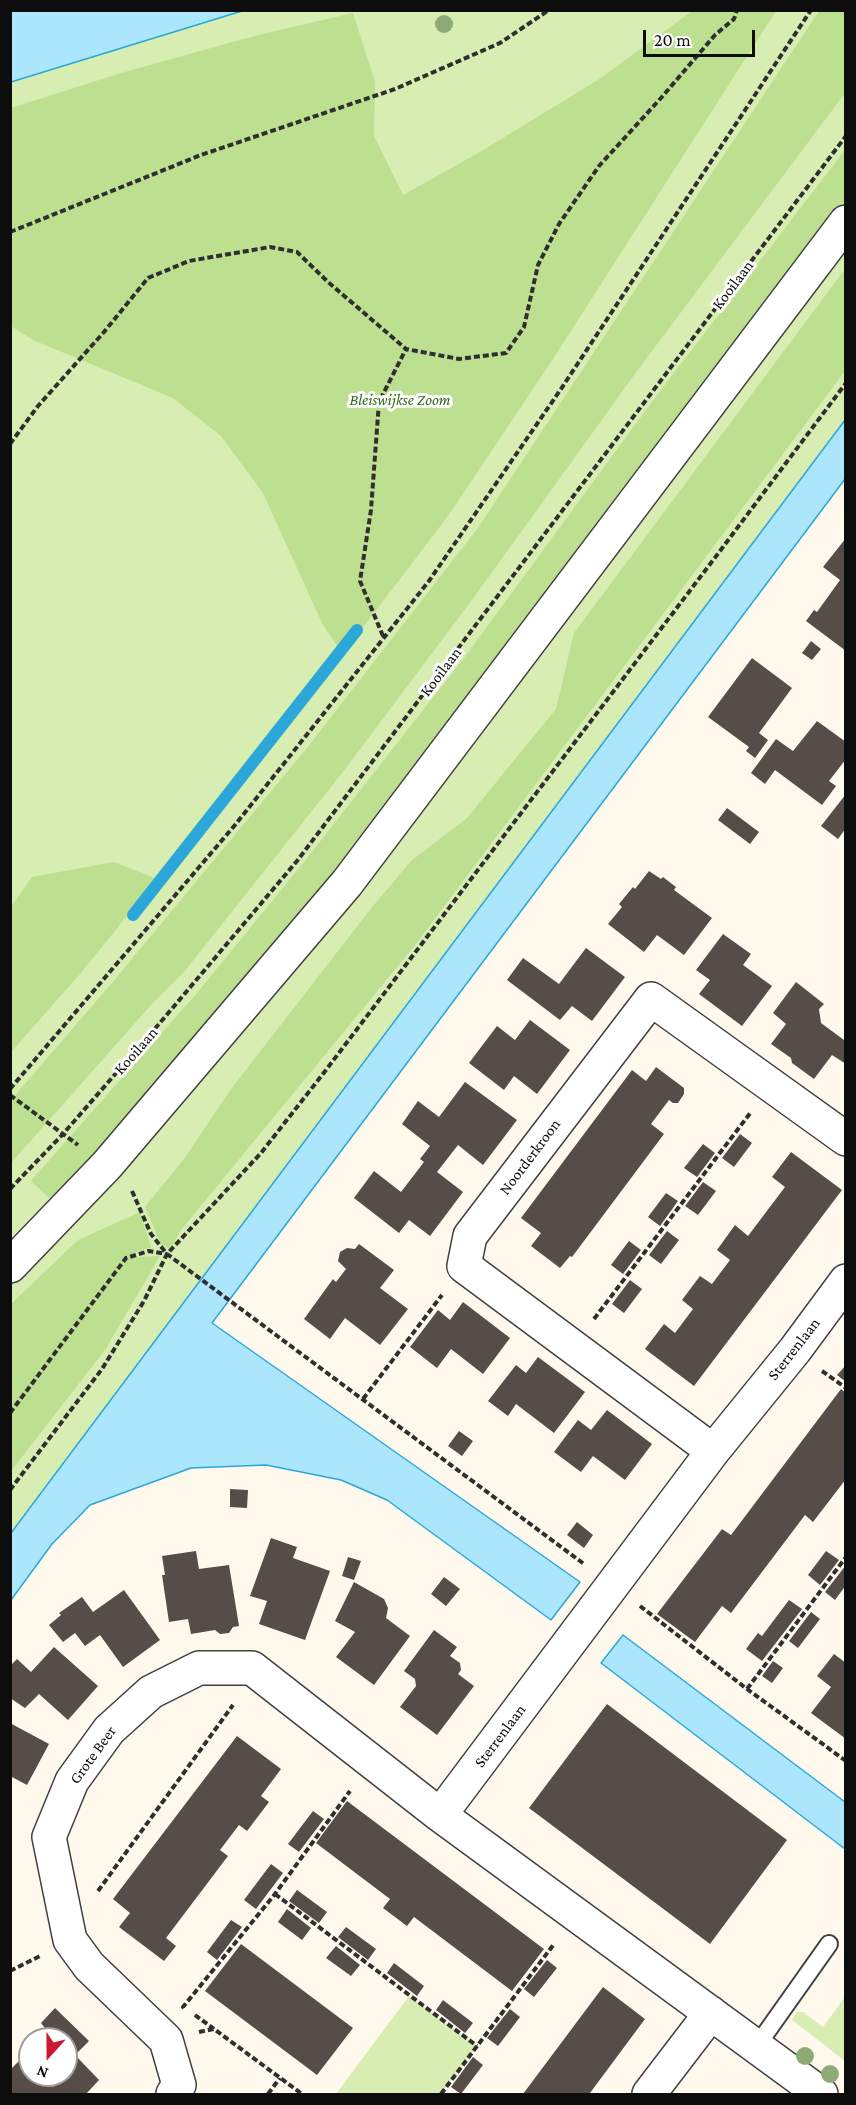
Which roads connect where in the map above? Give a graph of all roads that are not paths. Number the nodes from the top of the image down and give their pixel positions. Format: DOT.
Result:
graph roads {
  1 [pos="846,222"];
  2 [pos="846,1139"];
  3 [pos="10,1266"];
  4 [pos="846,1281"];
  5 [pos="713,1451"];
  6 [pos="440,1815"];
  7 [pos="829,1944"];
  8 [pos="711,2013"];
  9 [pos="756,2047"];
  10 [pos="173,2094"];
  11 [pos="649,2094"];
  12 [pos="820,2094"];
  1 -- 3 [label="street"];
  2 -- 5 [label="street, Noorderkroon"];
  4 -- 5 [label="street, Sterrenlaan"];
  5 -- 6 [label="street, Sterrenlaan"];
  6 -- 8 [label="street"];
  6 -- 10 [label="street, Grote Beer"];
  7 -- 9 [label="lane"];
  8 -- 9 [label="street"];
  8 -- 11 [label="street"];
  9 -- 12 [label="street"];
}
